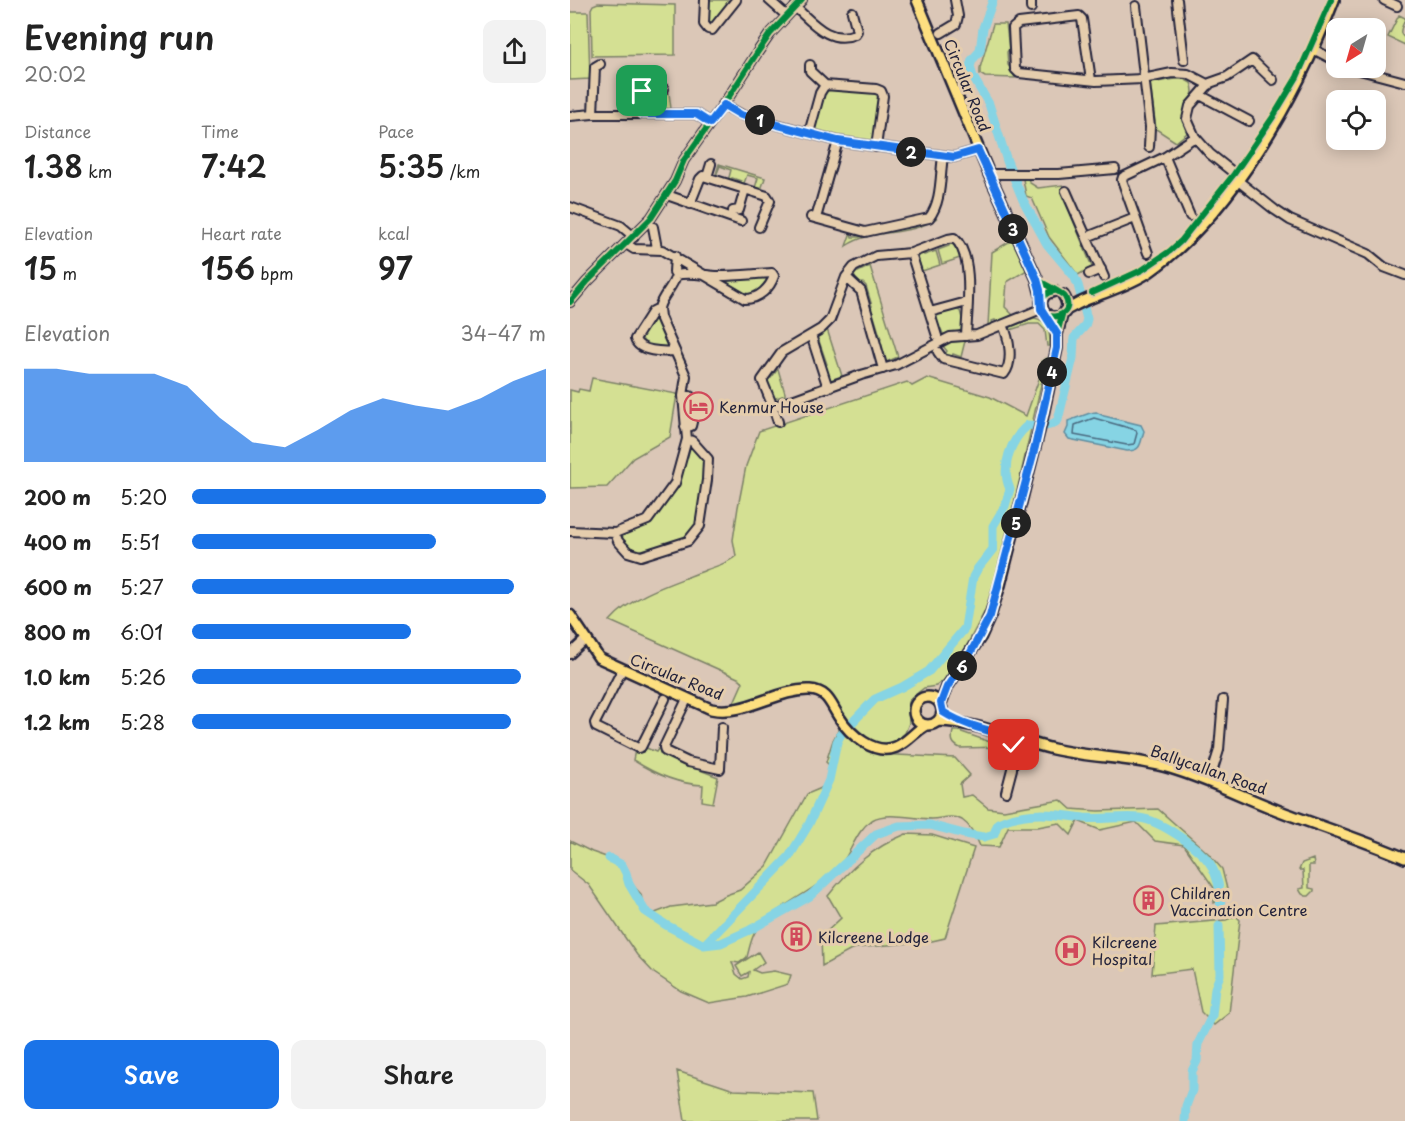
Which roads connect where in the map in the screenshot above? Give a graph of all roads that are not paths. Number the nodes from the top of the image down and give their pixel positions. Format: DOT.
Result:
graph roads {
  1 [pos="705,0"];
  2 [pos="736,0"];
  3 [pos="769,0"];
  4 [pos="802,0"];
  5 [pos="917,0"];
  6 [pos="955,0"];
  7 [pos="1177,0"];
  8 [pos="1334,0"];
  9 [pos="1384,0"];
  10 [pos="1136,6"];
  11 [pos="1396,6"];
  12 [pos="795,7"];
  13 [pos="852,12"];
  14 [pos="787,16"];
  15 [pos="941,33"];
  16 [pos="1313,49"];
  17 [pos="1326,56"];
  18 [pos="1184,60"];
  19 [pos="600,64"];
  20 [pos="810,65"];
  21 [pos="1386,77"];
  22 [pos="1145,79"];
  23 [pos="1091,80"];
  24 [pos="1273,80"];
  25 [pos="882,82"];
  26 [pos="1405,82"];
  27 [pos="825,85"];
  28 [pos="1209,85"];
  29 [pos="664,88"];
  30 [pos="878,90"];
  31 [pos="1200,95"];
  32 [pos="724,105"];
  33 [pos="593,114"];
  34 [pos="642,114"];
  35 [pos="570,116"];
  36 [pos="1249,121"];
  37 [pos="710,123"];
  38 [pos="809,133"];
  39 [pos="1195,137"];
  40 [pos="838,141"];
  41 [pos="876,147"];
  42 [pos="1149,147"];
  43 [pos="978,150"];
  44 [pos="943,156"];
  45 [pos="1165,157"];
  46 [pos="711,164"];
  47 [pos="1115,169"];
  48 [pos="993,175"];
  49 [pos="707,177"];
  50 [pos="1238,179"];
  51 [pos="745,189"];
  52 [pos="1066,191"];
  53 [pos="667,195"];
  54 [pos="690,204"];
  55 [pos="570,207"];
  56 [pos="733,211"];
  57 [pos="1190,216"];
  58 [pos="1135,218"];
  59 [pos="741,221"];
  60 [pos="653,227"];
  61 [pos="768,230"];
  62 [pos="634,237"];
  63 [pos="1087,237"];
  64 [pos="626,244"];
  65 [pos="657,248"];
  66 [pos="911,253"];
  67 [pos="1148,253"];
  68 [pos="675,256"];
  69 [pos="702,274"];
  70 [pos="1089,274"];
  71 [pos="676,275"];
  72 [pos="1405,275"];
  73 [pos="846,277"];
  74 [pos="1037,279"];
  75 [pos="570,302"];
  76 [pos="967,302"];
  77 [pos="1065,302"];
  78 [pos="659,308"];
  79 [pos="1043,308"];
  80 [pos="930,312"];
  81 [pos="1003,325"];
  82 [pos="1057,334"];
  83 [pos="811,335"];
  84 [pos="937,336"];
  85 [pos="966,336"];
  86 [pos="675,351"];
  87 [pos="938,352"];
  88 [pos="883,369"];
  89 [pos="828,388"];
  90 [pos="773,407"];
  91 [pos="778,422"];
  92 [pos="687,439"];
  93 [pos="570,531"];
  94 [pos="615,533"];
  95 [pos="570,615"];
  96 [pos="585,640"];
  97 [pos="570,654"];
  98 [pos="622,670"];
  99 [pos="947,687"];
  100 [pos="929,696"];
  101 [pos="664,698"];
  102 [pos="687,699"];
  103 [pos="1223,699"];
  104 [pos="941,712"];
  105 [pos="915,716"];
  106 [pos="926,724"];
  107 [pos="722,727"];
  108 [pos="1016,738"];
  109 [pos="904,743"];
  110 [pos="1209,782"];
  111 [pos="1006,792"];
  112 [pos="1405,858"];
  1 -- 2 [label="street"];
  3 -- 14 [label="street"];
  4 -- 12 [label="street"];
  5 -- 43 [label="main road, Circular Road"];
  6 -- 15 [label="street"];
  7 -- 18 [label="street"];
  8 -- 16 [label="main road"];
  9 -- 11 [label="street"];
  10 -- 22 [label="street"];
  12 -- 13 [label="street"];
  12 -- 14 [label="street"];
  14 -- 32 [label="street"];
  16 -- 17 [label="street"];
  16 -- 50 [label="main road"];
  19 -- 33 [label="street"];
  20 -- 27 [label="street"];
  21 -- 26 [label="street"];
  22 -- 23 [label="street"];
  22 -- 28 [label="street"];
  22 -- 42 [label="street"];
  23 -- 23 [label="street"];
  24 -- 28 [label="street"];
  25 -- 30 [label="street"];
  27 -- 30 [label="street"];
  27 -- 38 [label="street"];
  28 -- 31 [label="street"];
  29 -- 34 [label="street"];
  30 -- 41 [label="street"];
  31 -- 36 [label="street"];
  31 -- 39 [label="street"];
  32 -- 37 [label="street"];
  32 -- 38 [label="street"];
  33 -- 34 [label="street"];
  33 -- 35 [label="street"];
  34 -- 37 [label="street"];
  37 -- 53 [label="street"];
  38 -- 40 [label="street"];
  39 -- 45 [label="street"];
  39 -- 50 [label="street"];
  40 -- 41 [label="street"];
  40 -- 44 [label="street"];
  41 -- 44 [label="street"];
  43 -- 44 [label="street"];
  43 -- 48 [label="main road, Circular Road"];
  45 -- 57 [label="street"];
  45 -- 58 [label="street"];
  46 -- 49 [label="street"];
  47 -- 48 [label="street"];
  48 -- 74 [label="main road, Circular Road"];
  49 -- 51 [label="street"];
  49 -- 54 [label="street"];
  50 -- 72 [label="street"];
  50 -- 77 [label="main road"];
  51 -- 56 [label="street"];
  51 -- 61 [label="street"];
  52 -- 63 [label="street"];
  53 -- 54 [label="street"];
  53 -- 62 [label="street"];
  54 -- 59 [label="street"];
  55 -- 62 [label="street"];
  58 -- 63 [label="street"];
  58 -- 67 [label="street"];
  60 -- 65 [label="street"];
  62 -- 64 [label="street"];
  63 -- 70 [label="street"];
  64 -- 65 [label="street"];
  64 -- 75 [label="street"];
  65 -- 68 [label="street"];
  66 -- 73 [label="street"];
  66 -- 76 [label="street"];
  66 -- 80 [label="street"];
  68 -- 69 [label="street"];
  68 -- 71 [label="street"];
  69 -- 69 [label="street"];
  69 -- 71 [label="street"];
  71 -- 78 [label="street"];
  73 -- 83 [label="street"];
  73 -- 88 [label="street"];
  74 -- 77 [label="main road"];
  74 -- 79 [label="main road, Circular Road"];
  76 -- 80 [label="street"];
  76 -- 85 [label="street"];
  77 -- 79 [label="main road"];
  77 -- 79 [label="main road"];
  77 -- 82 [label="main road"];
  78 -- 86 [label="street"];
  78 -- 86 [label="street"];
  79 -- 81 [label="street"];
  79 -- 82 [label="main road, Circular Road"];
  80 -- 84 [label="street"];
  81 -- 85 [label="street"];
  81 -- 87 [label="street"];
  82 -- 99 [label="main road"];
  83 -- 89 [label="street"];
  83 -- 90 [label="street"];
  85 -- 88 [label="street"];
  86 -- 92 [label="street"];
  88 -- 89 [label="street"];
  89 -- 90 [label="street"];
  90 -- 91 [label="street"];
  92 -- 94 [label="street"];
  92 -- 94 [label="street"];
  93 -- 94 [label="street"];
  95 -- 96 [label="main road"];
  96 -- 97 [label="street"];
  96 -- 98 [label="main road, Circular Road"];
  98 -- 101 [label="street"];
  98 -- 102 [label="main road, Circular Road"];
  99 -- 100 [label="main road"];
  99 -- 104 [label="main road"];
  100 -- 104 [label="main road"];
  100 -- 105 [label="main road"];
  102 -- 107 [label="street"];
  102 -- 109 [label="main road, Circular Road"];
  103 -- 110 [label="street"];
  104 -- 106 [label="main road, Circular Road"];
  104 -- 108 [label="main road, Ballycallan Road"];
  105 -- 106 [label="main road"];
  105 -- 109 [label="main road"];
  106 -- 109 [label="main road, Circular Road"];
  108 -- 110 [label="main road, Ballycallan Road"];
  108 -- 111 [label="street"];
  110 -- 112 [label="main road, Ballycallan Road"];
}
